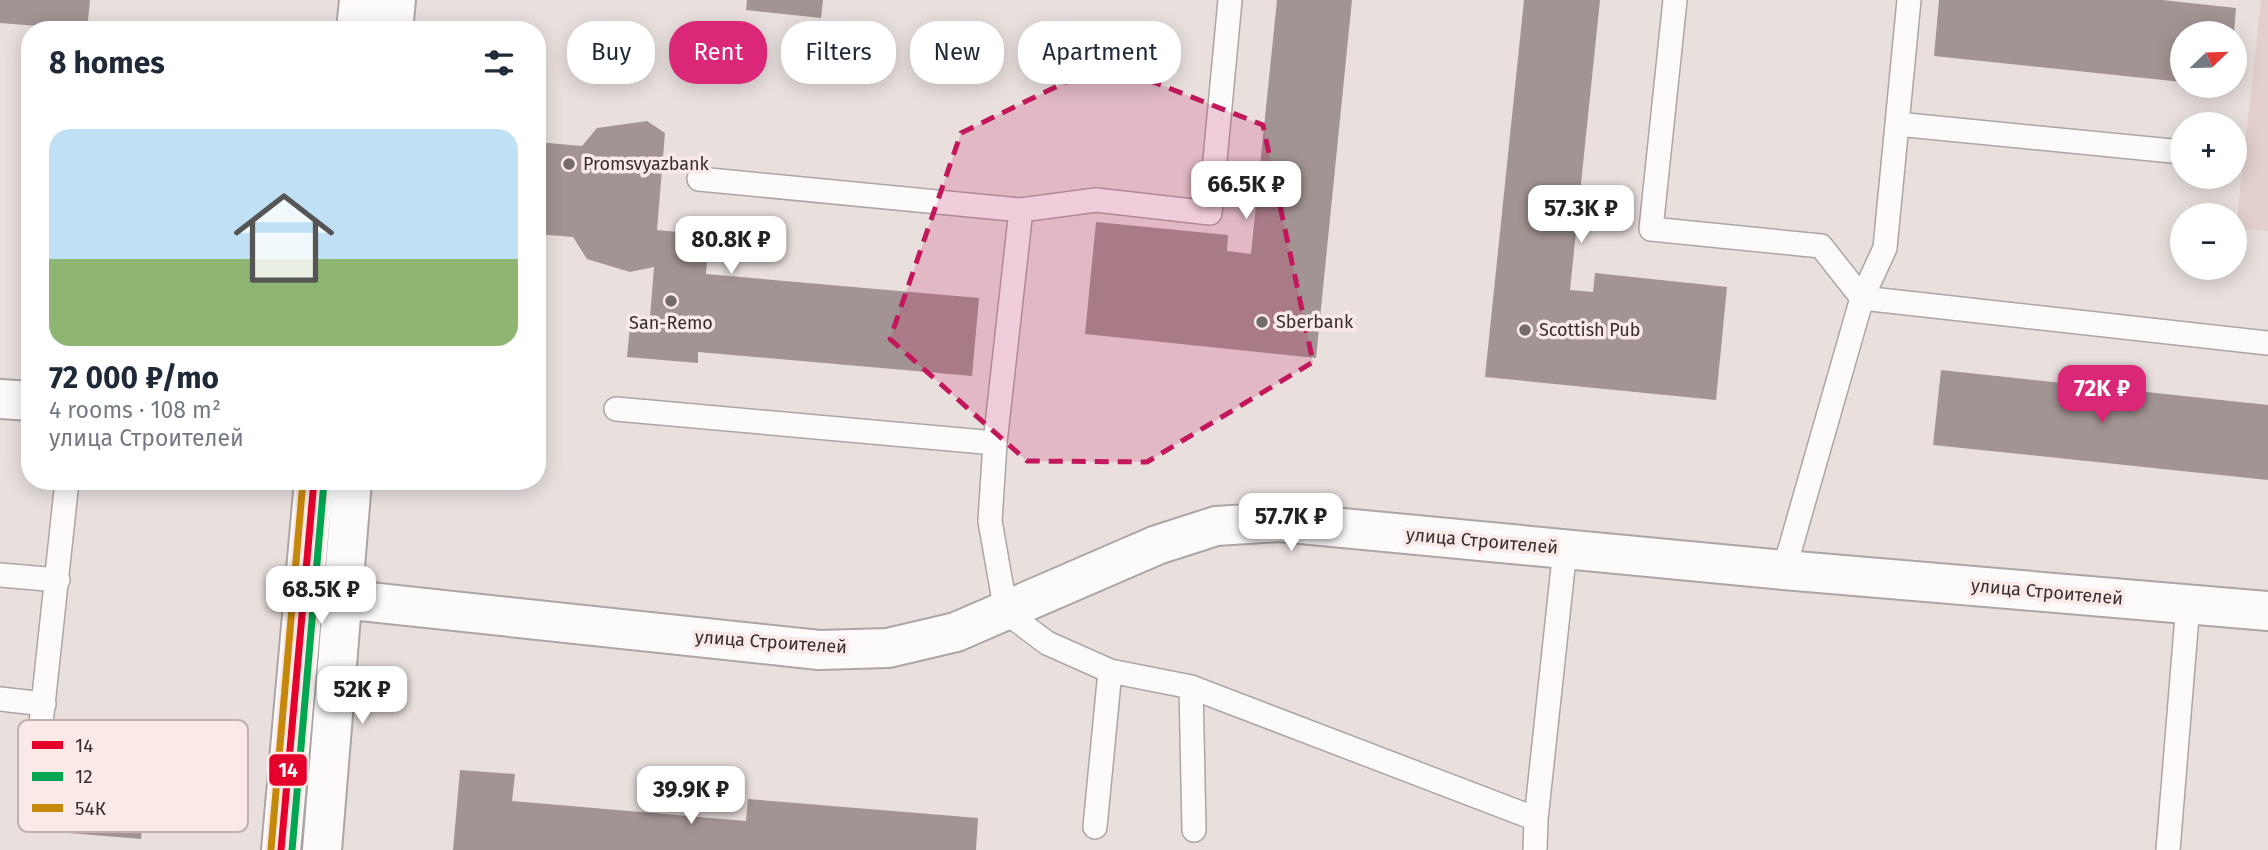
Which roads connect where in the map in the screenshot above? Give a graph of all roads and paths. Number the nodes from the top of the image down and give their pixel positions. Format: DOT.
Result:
graph roads {
  1 [pos="359,0"];
  2 [pos="396,0"];
  3 [pos="1230,0"];
  4 [pos="1675,0"];
  5 [pos="1909,0"];
  6 [pos="357,21"];
  7 [pos="394,21"];
  8 [pos="1898,124"];
  9 [pos="2170,151"];
  10 [pos="699,179"];
  11 [pos="1021,210"];
  12 [pos="1861,298"];
  13 [pos="2268,343"];
  14 [pos="0,399"];
  15 [pos="21,400"];
  16 [pos="616,409"];
  17 [pos="995,443"];
  18 [pos="66,490"];
  19 [pos="313,490"];
  20 [pos="351,490"];
  21 [pos="1565,549"];
  22 [pos="1784,570"];
  23 [pos="0,575"];
  24 [pos="58,580"];
  25 [pos="304,595"];
  26 [pos="342,598"];
  27 [pos="2189,604"];
  28 [pos="2268,611"];
  29 [pos="1006,612"];
  30 [pos="1110,671"];
  31 [pos="1191,688"];
  32 [pos="0,699"];
  33 [pos="44,704"];
  34 [pos="42,720"];
  35 [pos="1536,819"];
  36 [pos="1095,827"];
  37 [pos="1194,830"];
  38 [pos="281,850"];
  39 [pos="322,850"];
  40 [pos="1535,850"];
  41 [pos="2168,850"];
  1 -- 6 [label="street"];
  2 -- 7 [label="street"];
  3 -- 11 [label="lane"];
  4 -- 12 [label="lane"];
  5 -- 8 [label="lane"];
  8 -- 9 [label="lane"];
  8 -- 12 [label="lane"];
  10 -- 11 [label="lane"];
  11 -- 17 [label="lane"];
  12 -- 13 [label="lane"];
  12 -- 22 [label="lane"];
  14 -- 15 [label="street"];
  16 -- 17 [label="lane"];
  17 -- 29 [label="lane"];
  18 -- 24 [label="lane"];
  19 -- 25 [label="street"];
  20 -- 26 [label="street"];
  21 -- 22 [label="street, улица Строителей"];
  21 -- 29 [label="street, улица Строителей"];
  21 -- 35 [label="lane"];
  22 -- 27 [label="street, улица Строителей"];
  23 -- 24 [label="lane"];
  24 -- 33 [label="lane"];
  25 -- 26 [label="street, улица Строителей"];
  25 -- 38 [label="street"];
  26 -- 29 [label="street, улица Строителей"];
  26 -- 39 [label="street"];
  27 -- 28 [label="street, улица Строителей"];
  27 -- 41 [label="lane"];
  29 -- 30 [label="lane"];
  30 -- 31 [label="lane"];
  30 -- 36 [label="lane"];
  31 -- 35 [label="lane"];
  31 -- 37 [label="lane"];
  32 -- 33 [label="lane"];
  33 -- 34 [label="lane"];
  35 -- 40 [label="lane"];
}
